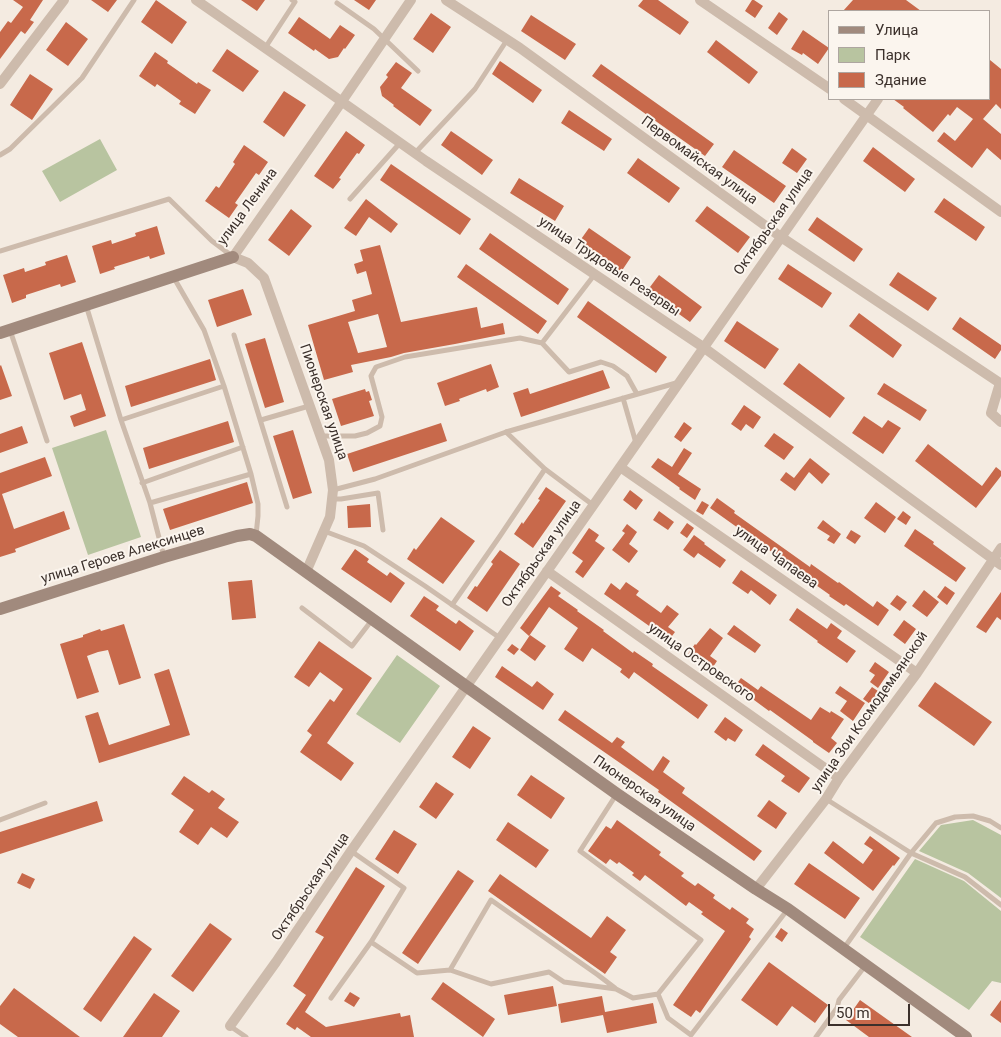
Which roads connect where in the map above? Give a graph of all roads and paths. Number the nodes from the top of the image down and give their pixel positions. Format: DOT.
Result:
graph roads {
  1 [pos="64,0"];
  2 [pos="134,0"];
  3 [pos="196,0"];
  4 [pos="292,0"];
  5 [pos="412,0"];
  6 [pos="446,0"];
  7 [pos="700,0"];
  8 [pos="337,3"];
  9 [pos="385,39"];
  10 [pos="508,40"];
  11 [pos="265,48"];
  12 [pos="418,71"];
  13 [pos="0,84"];
  14 [pos="828,88"];
  15 [pos="846,100"];
  16 [pos="877,100"];
  17 [pos="342,102"];
  18 [pos="867,114"];
  19 [pos="400,143"];
  20 [pos="414,153"];
  21 [pos="0,155"];
  22 [pos="350,199"];
  23 [pos="1001,212"];
  24 [pos="781,237"];
  25 [pos="0,251"];
  26 [pos="233,257"];
  27 [pos="595,274"];
  28 [pos="174,277"];
  29 [pos="86,306"];
  30 [pos="5,332"];
  31 [pos="234,335"];
  32 [pos="542,343"];
  33 [pos="703,347"];
  34 [pos="678,383"];
  35 [pos="224,386"];
  36 [pos="637,394"];
  37 [pos="624,398"];
  38 [pos="309,406"];
  39 [pos="121,420"];
  40 [pos="261,420"];
  41 [pos="1001,422"];
  42 [pos="506,432"];
  43 [pos="320,436"];
  44 [pos="47,441"];
  45 [pos="636,443"];
  46 [pos="243,447"];
  47 [pos="620,467"];
  48 [pos="545,469"];
  49 [pos="251,474"];
  50 [pos="142,483"];
  51 [pos="333,495"];
  52 [pos="150,503"];
  53 [pos="593,505"];
  54 [pos="287,506"];
  55 [pos="383,530"];
  56 [pos="324,531"];
  57 [pos="256,536"];
  58 [pos="1001,548"];
  59 [pos="164,557"];
  60 [pos="997,562"];
  61 [pos="547,571"];
  62 [pos="306,572"];
  63 [pos="452,605"];
  64 [pos="302,608"];
  65 [pos="0,609"];
  66 [pos="372,620"];
  67 [pos="500,638"];
  68 [pos="916,673"];
  69 [pos="466,686"];
  70 [pos="839,778"];
  71 [pos="616,794"];
  72 [pos="826,798"];
  73 [pos="45,803"];
  74 [pos="0,820"];
  75 [pos="1001,828"];
  76 [pos="351,851"];
  77 [pos="911,853"];
  78 [pos="756,889"];
  79 [pos="1001,905"];
  80 [pos="788,909"];
  81 [pos="370,942"];
  82 [pos="843,949"];
  83 [pos="866,965"];
  84 [pos="450,970"];
  85 [pos="616,989"];
  86 [pos="658,994"];
  87 [pos="331,998"];
  88 [pos="230,1026"];
  89 [pos="246,1037"];
  90 [pos="816,1037"];
  91 [pos="966,1037"];
  1 -- 13 [label="street"];
  2 -- 21 [label="lane"];
  3 -- 11 [label="street, улица Трудовые Резервы"];
  4 -- 11 [label="lane"];
  5 -- 9 [label="street, улица Ленина"];
  6 -- 10 [label="street, Первомайская улица"];
  7 -- 14 [label="street"];
  8 -- 9 [label="lane"];
  9 -- 12 [label="lane"];
  9 -- 17 [label="street, улица Ленина"];
  10 -- 20 [label="lane"];
  10 -- 24 [label="street, Первомайская улица"];
  11 -- 17 [label="street, улица Трудовые Резервы"];
  15 -- 18 [label="street"];
  16 -- 18 [label="street, Октябрьская улица"];
  17 -- 19 [label="street, улица Трудовые Резервы"];
  17 -- 26 [label="street, улица Ленина"];
  18 -- 23 [label="street"];
  18 -- 24 [label="street, Октябрьская улица"];
  19 -- 20 [label="street, улица Трудовые Резервы"];
  19 -- 22 [label="lane"];
  20 -- 27 [label="street, улица Трудовые Резервы"];
  24 -- 33 [label="street, Октябрьская улица"];
  24 -- 41 [label="street, Первомайская улица"];
  25 -- 26 [label="lane"];
  26 -- 28 [label="street, улица Ленина"];
  26 -- 38 [label="street, Пионерская улица"];
  27 -- 32 [label="lane"];
  27 -- 33 [label="street, улица Трудовые Резервы"];
  28 -- 29 [label="street, улица Ленина"];
  28 -- 35 [label="lane"];
  29 -- 30 [label="street, улица Ленина"];
  29 -- 39 [label="lane"];
  30 -- 44 [label="lane"];
  31 -- 40 [label="lane"];
  32 -- 36 [label="lane"];
  32 -- 43 [label="lane"];
  33 -- 34 [label="street, Октябрьская улица"];
  33 -- 60 [label="street, улица Трудовые Резервы"];
  34 -- 36 [label="lane"];
  34 -- 45 [label="street, Октябрьская улица"];
  35 -- 39 [label="lane"];
  35 -- 46 [label="lane"];
  36 -- 37 [label="lane"];
  37 -- 42 [label="lane"];
  37 -- 45 [label="lane"];
  38 -- 40 [label="lane"];
  38 -- 43 [label="street, Пионерская улица"];
  39 -- 50 [label="lane"];
  40 -- 54 [label="lane"];
  42 -- 48 [label="lane"];
  42 -- 51 [label="lane"];
  43 -- 51 [label="street, Пионерская улица"];
  45 -- 47 [label="street, Октябрьская улица"];
  46 -- 49 [label="lane"];
  46 -- 50 [label="lane"];
  47 -- 53 [label="street, Октябрьская улица"];
  47 -- 68 [label="street, улица Чапаева"];
  48 -- 53 [label="lane"];
  48 -- 63 [label="lane"];
  49 -- 52 [label="lane"];
  49 -- 57 [label="lane"];
  50 -- 52 [label="lane"];
  51 -- 55 [label="lane"];
  51 -- 56 [label="street, Пионерская улица"];
  52 -- 59 [label="lane"];
  53 -- 61 [label="street, Октябрьская улица"];
  56 -- 62 [label="street, Пионерская улица"];
  56 -- 63 [label="lane"];
  57 -- 59 [label="street, улица Героев Алексинцев"];
  57 -- 62 [label="street, Пионерская улица"];
  58 -- 60 [label="street, улица Зои Космодемьянской"];
  59 -- 65 [label="street, улица Героев Алексинцев"];
  60 -- 68 [label="street, улица Зои Космодемьянской"];
  61 -- 67 [label="street, Октябрьская улица"];
  61 -- 70 [label="street, улица Островского"];
  62 -- 66 [label="street, Пионерская улица"];
  63 -- 67 [label="lane"];
  64 -- 66 [label="lane"];
  66 -- 69 [label="street, Пионерская улица"];
  67 -- 69 [label="street, Октябрьская улица"];
  68 -- 70 [label="street, улица Зои Космодемьянской"];
  69 -- 71 [label="street, Пионерская улица"];
  69 -- 76 [label="street, Октябрьская улица"];
  70 -- 72 [label="street, улица Зои Космодемьянской"];
  71 -- 78 [label="street, Пионерская улица"];
  71 -- 86 [label="lane"];
  72 -- 77 [label="lane"];
  72 -- 78 [label="street, улица Зои Космодемьянской"];
  73 -- 74 [label="lane"];
  75 -- 77 [label="lane"];
  76 -- 81 [label="lane"];
  76 -- 88 [label="street, Октябрьская улица"];
  77 -- 79 [label="lane"];
  77 -- 82 [label="lane"];
  78 -- 80 [label="street, Пионерская улица"];
  80 -- 82 [label="street, Пионерская улица"];
  80 -- 86 [label="lane"];
  81 -- 84 [label="lane"];
  81 -- 87 [label="lane"];
  82 -- 83 [label="street, Пионерская улица"];
  83 -- 90 [label="lane"];
  83 -- 91 [label="street, Пионерская улица"];
  84 -- 85 [label="lane"];
  84 -- 85 [label="lane"];
  85 -- 86 [label="lane"];
  88 -- 89 [label="lane"];
}
